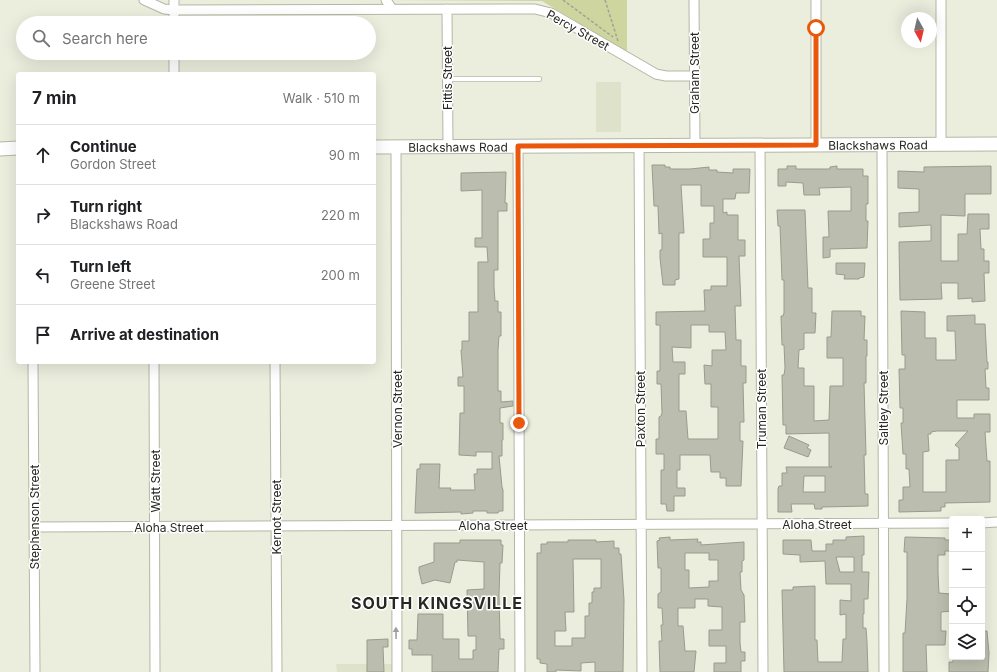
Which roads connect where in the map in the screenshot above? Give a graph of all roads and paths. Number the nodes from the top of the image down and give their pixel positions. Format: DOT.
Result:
graph roads {
  1 [pos="144,0"];
  2 [pos="174,0"];
  3 [pos="386,0"];
  4 [pos="563,0"];
  5 [pos="605,0"];
  6 [pos="694,0"];
  7 [pos="816,0"];
  8 [pos="941,0"];
  9 [pos="392,9"];
  10 [pos="447,9"];
  11 [pos="174,10"];
  12 [pos="174,16"];
  13 [pos="174,60"];
  14 [pos="174,72"];
  15 [pos="694,76"];
  16 [pos="447,79"];
  17 [pos="539,79"];
  18 [pos="941,144"];
  19 [pos="997,144"];
  20 [pos="760,145"];
  21 [pos="816,145"];
  22 [pos="882,145"];
  23 [pos="518,146"];
  24 [pos="639,146"];
  25 [pos="695,146"];
  26 [pos="376,147"];
  27 [pos="396,147"];
  28 [pos="448,147"];
  29 [pos="16,148"];
  30 [pos="0,149"];
  31 [pos="33,364"];
  32 [pos="154,364"];
  33 [pos="275,364"];
  34 [pos="997,522"];
  35 [pos="949,523"];
  36 [pos="985,523"];
  37 [pos="641,524"];
  38 [pos="762,524"];
  39 [pos="884,524"];
  40 [pos="396,525"];
  41 [pos="519,525"];
  42 [pos="276,526"];
  43 [pos="34,527"];
  44 [pos="156,527"];
  45 [pos="35,672"];
  46 [pos="155,672"];
  47 [pos="276,672"];
  48 [pos="397,672"];
  49 [pos="520,672"];
  50 [pos="642,672"];
  51 [pos="763,672"];
  52 [pos="884,672"];
  1 -- 11 [label="street, Percy Street"];
  2 -- 11 [label="street"];
  3 -- 9 [label="street"];
  4 -- 5 [label="path"];
  6 -- 15 [label="street, Graham Street"];
  7 -- 21 [label="street"];
  8 -- 18 [label="street"];
  9 -- 10 [label="street, Percy Street"];
  9 -- 11 [label="street, Percy Street"];
  10 -- 15 [label="street, Percy Street"];
  10 -- 16 [label="street, Fittis Street"];
  11 -- 12 [label="street"];
  13 -- 14 [label="street"];
  15 -- 25 [label="street, Graham Street"];
  16 -- 17 [label="lane"];
  16 -- 28 [label="street, Fittis Street"];
  18 -- 19 [label="main road, Blackshaws Road"];
  18 -- 22 [label="main road, Blackshaws Road"];
  20 -- 21 [label="main road, Blackshaws Road"];
  20 -- 25 [label="main road, Blackshaws Road"];
  20 -- 38 [label="street, Truman Street"];
  21 -- 22 [label="main road, Blackshaws Road"];
  22 -- 39 [label="street, Saltley Street"];
  23 -- 24 [label="main road, Blackshaws Road"];
  23 -- 28 [label="main road, Blackshaws Road"];
  23 -- 41 [label="street"];
  24 -- 25 [label="main road, Blackshaws Road"];
  24 -- 37 [label="street, Paxton Street"];
  26 -- 27 [label="main road, Blackshaws Road"];
  27 -- 28 [label="main road, Blackshaws Road"];
  27 -- 40 [label="street, Vernon Street"];
  29 -- 30 [label="main road"];
  31 -- 43 [label="street, Stephenson Street"];
  32 -- 44 [label="street, Watt Street"];
  33 -- 42 [label="street, Kernot Street"];
  34 -- 36 [label="street"];
  35 -- 39 [label="street, Aloha Street"];
  37 -- 38 [label="street, Aloha Street"];
  37 -- 41 [label="street, Aloha Street"];
  37 -- 50 [label="street, Paxton Street"];
  38 -- 39 [label="street, Aloha Street"];
  38 -- 51 [label="street, Truman Street"];
  39 -- 52 [label="street, Saltley Street"];
  40 -- 41 [label="street, Aloha Street"];
  40 -- 42 [label="street, Aloha Street"];
  48 -- 40 [label="street, Vernon Street, one-way"];
  41 -- 49 [label="street"];
  42 -- 44 [label="street, Aloha Street"];
  42 -- 47 [label="street, Kernot Street"];
  43 -- 44 [label="street, Aloha Street"];
  43 -- 45 [label="street, Stephenson Street"];
  44 -- 46 [label="street, Watt Street"];
}
